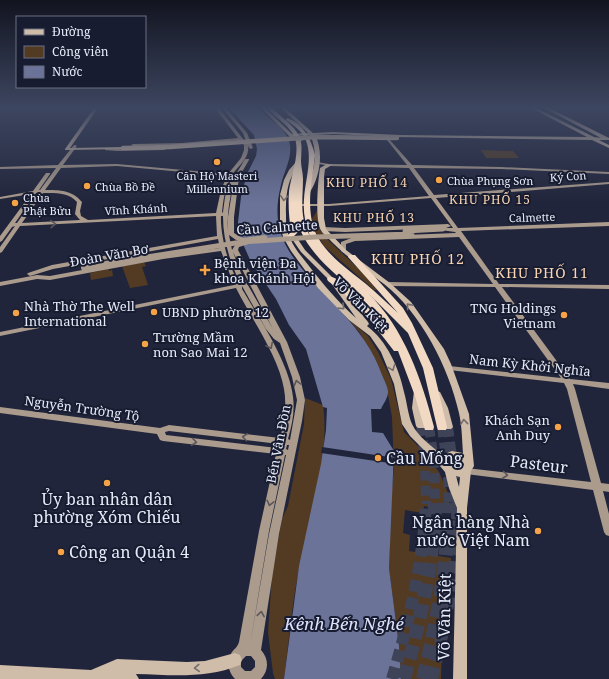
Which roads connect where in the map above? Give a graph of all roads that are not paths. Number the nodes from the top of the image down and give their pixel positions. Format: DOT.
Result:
graph roads {
  1 [pos="241,139"];
  2 [pos="76,140"];
  3 [pos="77,140"];
  4 [pos="239,140"];
  5 [pos="248,140"];
  6 [pos="252,140"];
  7 [pos="296,140"];
  8 [pos="305,140"];
  9 [pos="317,140"];
  10 [pos="385,140"];
  11 [pos="389,140"];
  12 [pos="556,140"];
  13 [pos="312,141"];
  14 [pos="605,141"];
  15 [pos="232,142"];
  16 [pos="244,143"];
  17 [pos="117,146"];
  18 [pos="71,148"];
  19 [pos="124,148"];
  20 [pos="106,149"];
  21 [pos="298,163"];
  22 [pos="317,163"];
  23 [pos="329,165"];
  24 [pos="410,166"];
  25 [pos="56,167"];
  26 [pos="0,168"];
  27 [pos="316,172"];
  28 [pos="609,173"];
  29 [pos="228,177"];
  30 [pos="321,177"];
  31 [pos="237,179"];
  32 [pos="609,183"];
  33 [pos="308,191"];
  34 [pos="34,192"];
  35 [pos="42,192"];
  36 [pos="431,197"];
  37 [pos="0,198"];
  38 [pos="321,204"];
  39 [pos="298,205"];
  40 [pos="308,205"];
  41 [pos="220,207"];
  42 [pos="222,215"];
  43 [pos="203,216"];
  44 [pos="79,218"];
  45 [pos="88,222"];
  46 [pos="73,223"];
  47 [pos="218,223"];
  48 [pos="609,224"];
  49 [pos="17,225"];
  50 [pos="10,226"];
  51 [pos="323,228"];
  52 [pos="355,229"];
  53 [pos="456,230"];
  54 [pos="220,237"];
  55 [pos="293,237"];
  56 [pos="8,238"];
  57 [pos="358,238"];
  58 [pos="1,239"];
  59 [pos="243,239"];
  60 [pos="250,242"];
  61 [pos="223,248"];
  62 [pos="0,251"];
  63 [pos="344,251"];
  64 [pos="352,256"];
  65 [pos="83,267"];
  66 [pos="38,275"];
  67 [pos="0,279"];
  68 [pos="331,279"];
  69 [pos="0,284"];
  70 [pos="388,284"];
  71 [pos="496,285"];
  72 [pos="238,286"];
  73 [pos="609,287"];
  74 [pos="384,293"];
  75 [pos="368,316"];
  76 [pos="413,333"];
  77 [pos="0,334"];
  78 [pos="373,334"];
  79 [pos="283,342"];
  80 [pos="406,360"];
  81 [pos="449,368"];
  82 [pos="567,381"];
  83 [pos="609,386"];
  84 [pos="0,410"];
  85 [pos="425,426"];
  86 [pos="445,427"];
  87 [pos="288,447"];
  88 [pos="467,466"];
  89 [pos="447,467"];
  90 [pos="597,487"];
  91 [pos="609,488"];
  92 [pos="462,508"];
  93 [pos="609,532"];
  94 [pos="255,652"];
  95 [pos="238,656"];
  96 [pos="0,672"];
  97 [pos="91,676"];
  98 [pos="257,677"];
  99 [pos="125,678"];
  100 [pos="460,679"];
  1 -- 16 [label="main road"];
  2 -- 18 [label="main road"];
  3 -- 18 [label="main road"];
  4 -- 15 [label="main road"];
  5 -- 31 [label="main road, Bến Vân Đồn"];
  6 -- 19 [label="main road, bridge"];
  7 -- 21 [label="highway, Võ Văn Kiệt"];
  8 -- 13 [label="highway"];
  9 -- 13 [label="main road"];
  10 -- 11 [label="main road"];
  11 -- 24 [label="main road"];
  12 -- 14 [label="main road"];
  13 -- 22 [label="main road, Võ Văn Kiệt"];
  13 -- 33 [label="highway, Võ Văn Kiệt"];
  15 -- 16 [label="main road"];
  15 -- 17 [label="main road"];
  15 -- 20 [label="main road"];
  16 -- 29 [label="main road, Bến Vân Đồn"];
  17 -- 18 [label="main road"];
  17 -- 19 [label="main road"];
  18 -- 20 [label="main road"];
  18 -- 25 [label="main road"];
  19 -- 20 [label="main road"];
  21 -- 39 [label="highway, Võ Văn Kiệt"];
  21 -- 55 [label="highway"];
  21 -- 78 [label="main road, Võ Văn Kiệt, one-way"];
  22 -- 23 [label="main road"];
  22 -- 27 [label="main road, Võ Văn Kiệt"];
  23 -- 24 [label="main road"];
  23 -- 30 [label="main road"];
  24 -- 28 [label="main road"];
  24 -- 36 [label="main road"];
  25 -- 26 [label="main road"];
  25 -- 29 [label="main road"];
  25 -- 34 [label="main road"];
  25 -- 35 [label="main road"];
  27 -- 30 [label="main road"];
  27 -- 33 [label="main road, Võ Văn Kiệt"];
  29 -- 41 [label="main road, Bến Vân Đồn"];
  30 -- 38 [label="main road"];
  31 -- 42 [label="main road, Bến Vân Đồn"];
  31 -- 59 [label="main road"];
  32 -- 36 [label="main road, Ký Con"];
  33 -- 40 [label="highway, Võ Văn Kiệt"];
  34 -- 35 [label="main road"];
  34 -- 37 [label="main road"];
  34 -- 50 [label="main road"];
  35 -- 44 [label="main road"];
  35 -- 49 [label="main road"];
  36 -- 38 [label="main road, Ký Con"];
  36 -- 53 [label="main road"];
  38 -- 40 [label="main road, Ký Con"];
  38 -- 51 [label="main road"];
  39 -- 40 [label="main road, Ký Con"];
  39 -- 80 [label="highway, Võ Văn Kiệt"];
  40 -- 76 [label="highway, Võ Văn Kiệt"];
  41 -- 42 [label="main road, Bến Vân Đồn"];
  41 -- 43 [label="main road"];
  42 -- 43 [label="main road, Vĩnh Khánh"];
  42 -- 47 [label="main road, Bến Vân Đồn"];
  42 -- 79 [label="main road, Bến Vân Đồn"];
  43 -- 45 [label="main road, Vĩnh Khánh"];
  43 -- 47 [label="main road"];
  44 -- 45 [label="main road, Vĩnh Khánh"];
  44 -- 46 [label="main road"];
  45 -- 46 [label="main road, Vĩnh Khánh"];
  49 -- 46 [label="main road, Vĩnh Khánh, one-way"];
  47 -- 54 [label="main road, Bến Vân Đồn"];
  48 -- 53 [label="main road, Calmette"];
  49 -- 50 [label="main road, Vĩnh Khánh"];
  49 -- 56 [label="main road"];
  50 -- 58 [label="main road"];
  51 -- 52 [label="main road, Calmette"];
  51 -- 63 [label="main road, Võ Văn Kiệt"];
  52 -- 53 [label="main road, Calmette"];
  52 -- 57 [label="main road"];
  53 -- 55 [label="main road, Cầu Calmette, bridge"];
  53 -- 57 [label="main road, Calmette"];
  53 -- 71 [label="main road"];
  54 -- 61 [label="main road, Bến Vân Đồn"];
  54 -- 66 [label="main road, Đoàn Văn Bơ"];
  55 -- 59 [label="main road, Cầu Calmette, bridge"];
  55 -- 60 [label="main road, Cầu Calmette, bridge"];
  55 -- 68 [label="main road"];
  56 -- 58 [label="main road"];
  56 -- 62 [label="main road"];
  57 -- 63 [label="main road"];
  59 -- 65 [label="main road, Cầu Calmette, bridge"];
  60 -- 65 [label="main road, Cầu Calmette, bridge"];
  60 -- 79 [label="main road, bridge"];
  61 -- 66 [label="main road, Đoàn Văn Bơ"];
  61 -- 72 [label="main road, Bến Vân Đồn"];
  63 -- 64 [label="main road, Võ Văn Kiệt"];
  64 -- 70 [label="main road, Võ Văn Kiệt"];
  64 -- 74 [label="highway, Võ Văn Kiệt"];
  65 -- 66 [label="main road, Cầu Calmette"];
  66 -- 67 [label="main road, Đoàn Văn Bơ"];
  66 -- 69 [label="main road, Đoàn Văn Bơ"];
  68 -- 75 [label="highway"];
  70 -- 71 [label="main road"];
  70 -- 74 [label="highway"];
  81 -- 70 [label="main road, Võ Văn Kiệt, one-way"];
  71 -- 73 [label="main road"];
  71 -- 82 [label="main road"];
  72 -- 77 [label="main road"];
  72 -- 87 [label="main road, Bến Vân Đồn, one-way"];
  74 -- 76 [label="highway, Võ Văn Kiệt"];
  75 -- 78 [label="main road"];
  75 -- 80 [label="highway"];
  76 -- 86 [label="highway"];
  78 -- 89 [label="main road, Võ Văn Kiệt, one-way"];
  87 -- 79 [label="main road, Bến Vân Đồn, one-way"];
  80 -- 85 [label="highway, Võ Văn Kiệt"];
  81 -- 82 [label="main road, Nam Kỳ Khởi Nghĩa"];
  88 -- 81 [label="main road, Võ Văn Kiệt, one-way"];
  82 -- 83 [label="main road, Nam Kỳ Khởi Nghĩa"];
  82 -- 90 [label="main road"];
  84 -- 87 [label="main road, Nguyễn Trường Tộ"];
  94 -- 87 [label="main road, Bến Vân Đồn, one-way"];
  87 -- 95 [label="main road, Bến Vân Đồn, one-way"];
  88 -- 89 [label="main road"];
  88 -- 89 [label="main road"];
  88 -- 90 [label="main road, Pasteur, one-way"];
  88 -- 92 [label="main road, Võ Văn Kiệt"];
  89 -- 92 [label="main road, Võ Văn Kiệt"];
  90 -- 91 [label="main road, Pasteur"];
  90 -- 93 [label="main road"];
  92 -- 100 [label="main road, Võ Văn Kiệt"];
  94 -- 95 [label="main road"];
  94 -- 98 [label="main road"];
  95 -- 97 [label="main road, one-way"];
  95 -- 98 [label="main road"];
  96 -- 97 [label="main road"];
  97 -- 99 [label="main road"];
}
